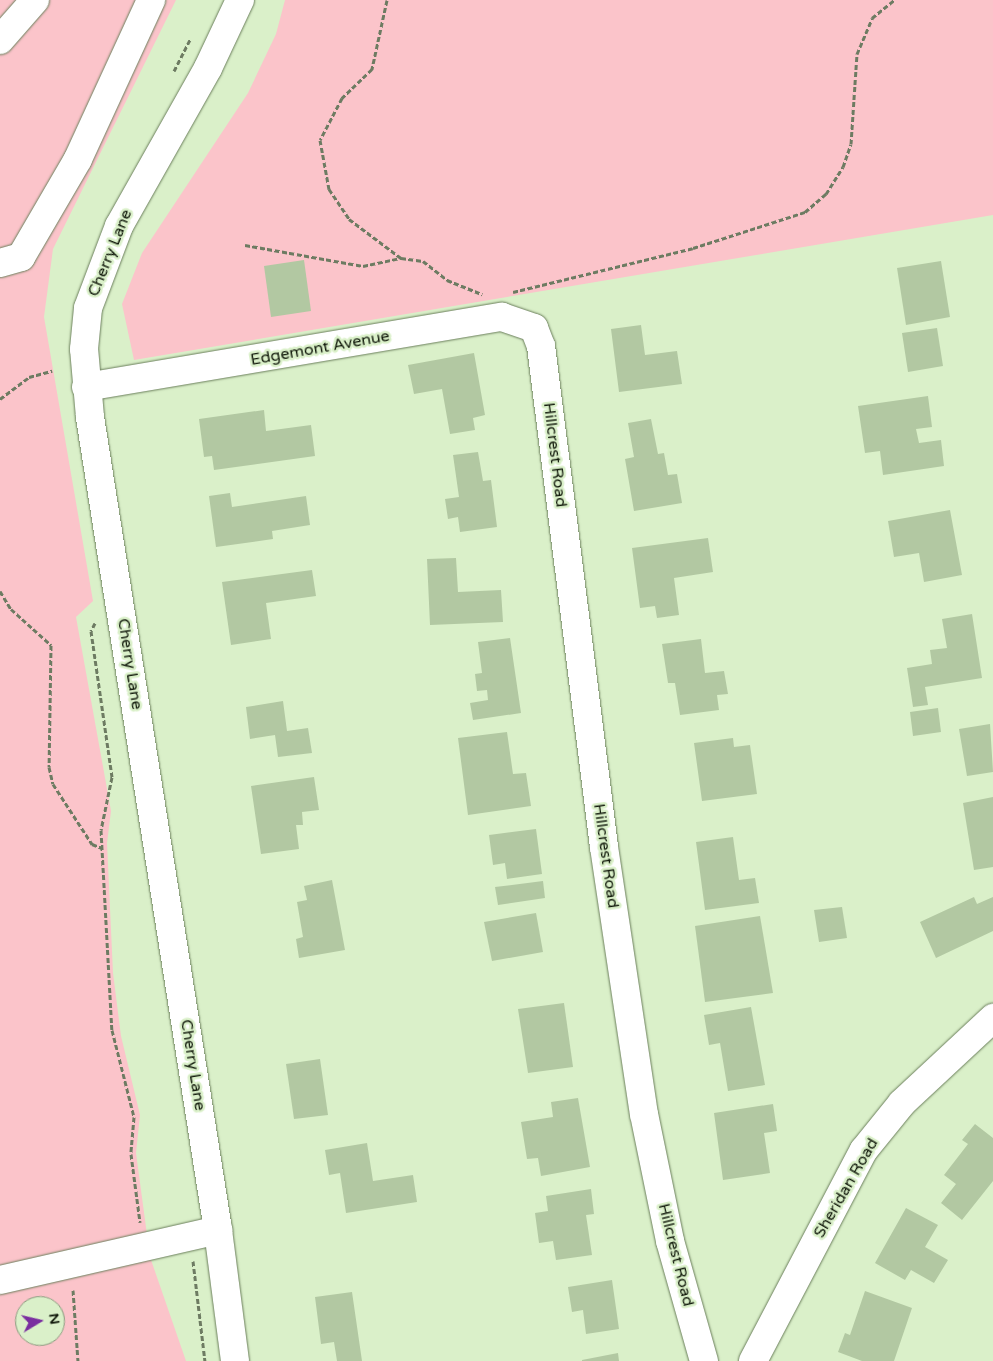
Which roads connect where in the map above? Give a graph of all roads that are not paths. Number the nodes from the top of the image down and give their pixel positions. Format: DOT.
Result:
graph roads {
  1 [pos="35,0"];
  2 [pos="151,0"];
  3 [pos="240,0"];
  4 [pos="0,40"];
  5 [pos="0,262"];
  6 [pos="541,346"];
  7 [pos="86,387"];
  8 [pos="993,1018"];
  9 [pos="218,1230"];
  10 [pos="0,1280"];
  11 [pos="235,1361"];
  12 [pos="704,1361"];
  13 [pos="753,1361"];
  1 -- 4 [label="street"];
  2 -- 5 [label="street"];
  3 -- 7 [label="street, Cherry Lane"];
  6 -- 7 [label="street, Edgemont Avenue"];
  6 -- 12 [label="street, Hillcrest Road"];
  7 -- 9 [label="street, Cherry Lane"];
  8 -- 13 [label="street, Sheridan Road"];
  9 -- 10 [label="street"];
  9 -- 11 [label="street, Cherry Lane"];
}
